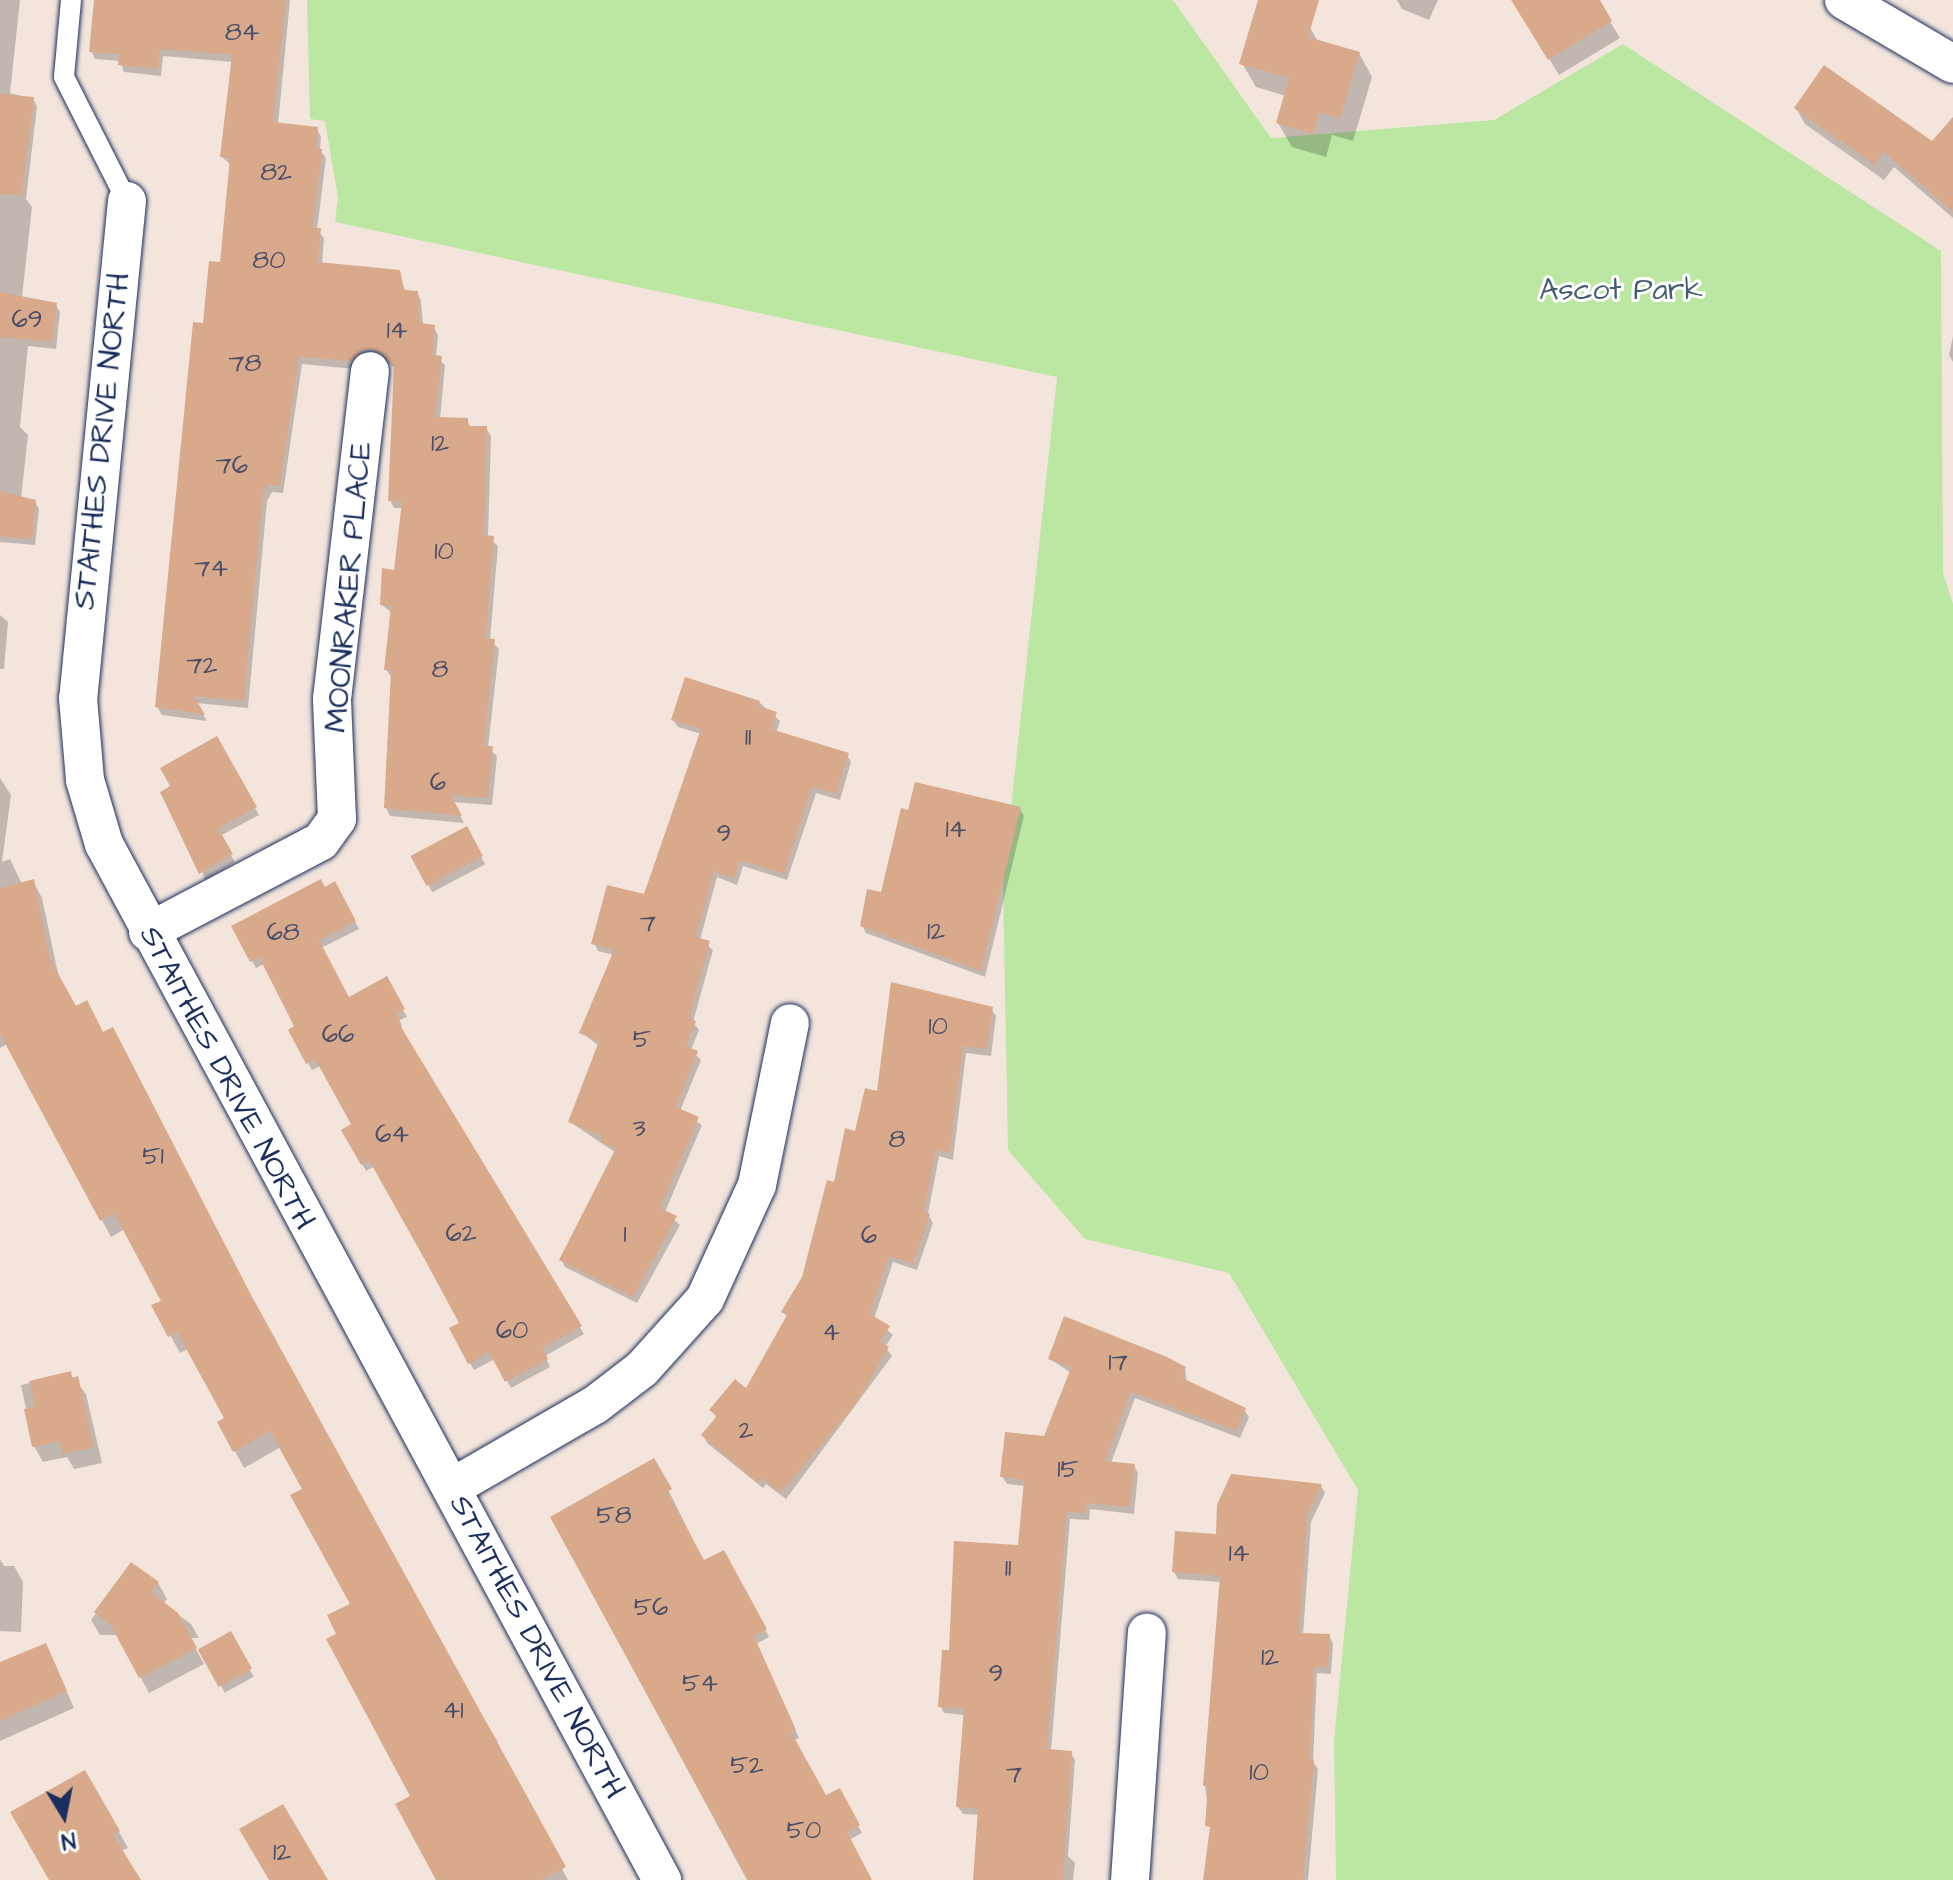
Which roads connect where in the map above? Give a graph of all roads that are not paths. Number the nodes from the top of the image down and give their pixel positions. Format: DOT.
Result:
graph roads {
  1 [pos="71,0"];
  2 [pos="1844,0"];
  3 [pos="1953,64"];
  4 [pos="127,201"];
  5 [pos="370,371"];
  6 [pos="148,932"];
  7 [pos="790,1023"];
  8 [pos="451,1488"];
  9 [pos="1147,1633"];
  10 [pos="662,1880"];
  11 [pos="1130,1880"];
  1 -- 4 [label="lane"];
  2 -- 3 [label="street"];
  4 -- 6 [label="street, STAITHES DRIVE NORTH"];
  5 -- 6 [label="street, MOONRAKER PLACE"];
  6 -- 8 [label="street, STAITHES DRIVE NORTH"];
  7 -- 8 [label="street"];
  8 -- 10 [label="street, STAITHES DRIVE NORTH"];
  9 -- 11 [label="street"];
}
